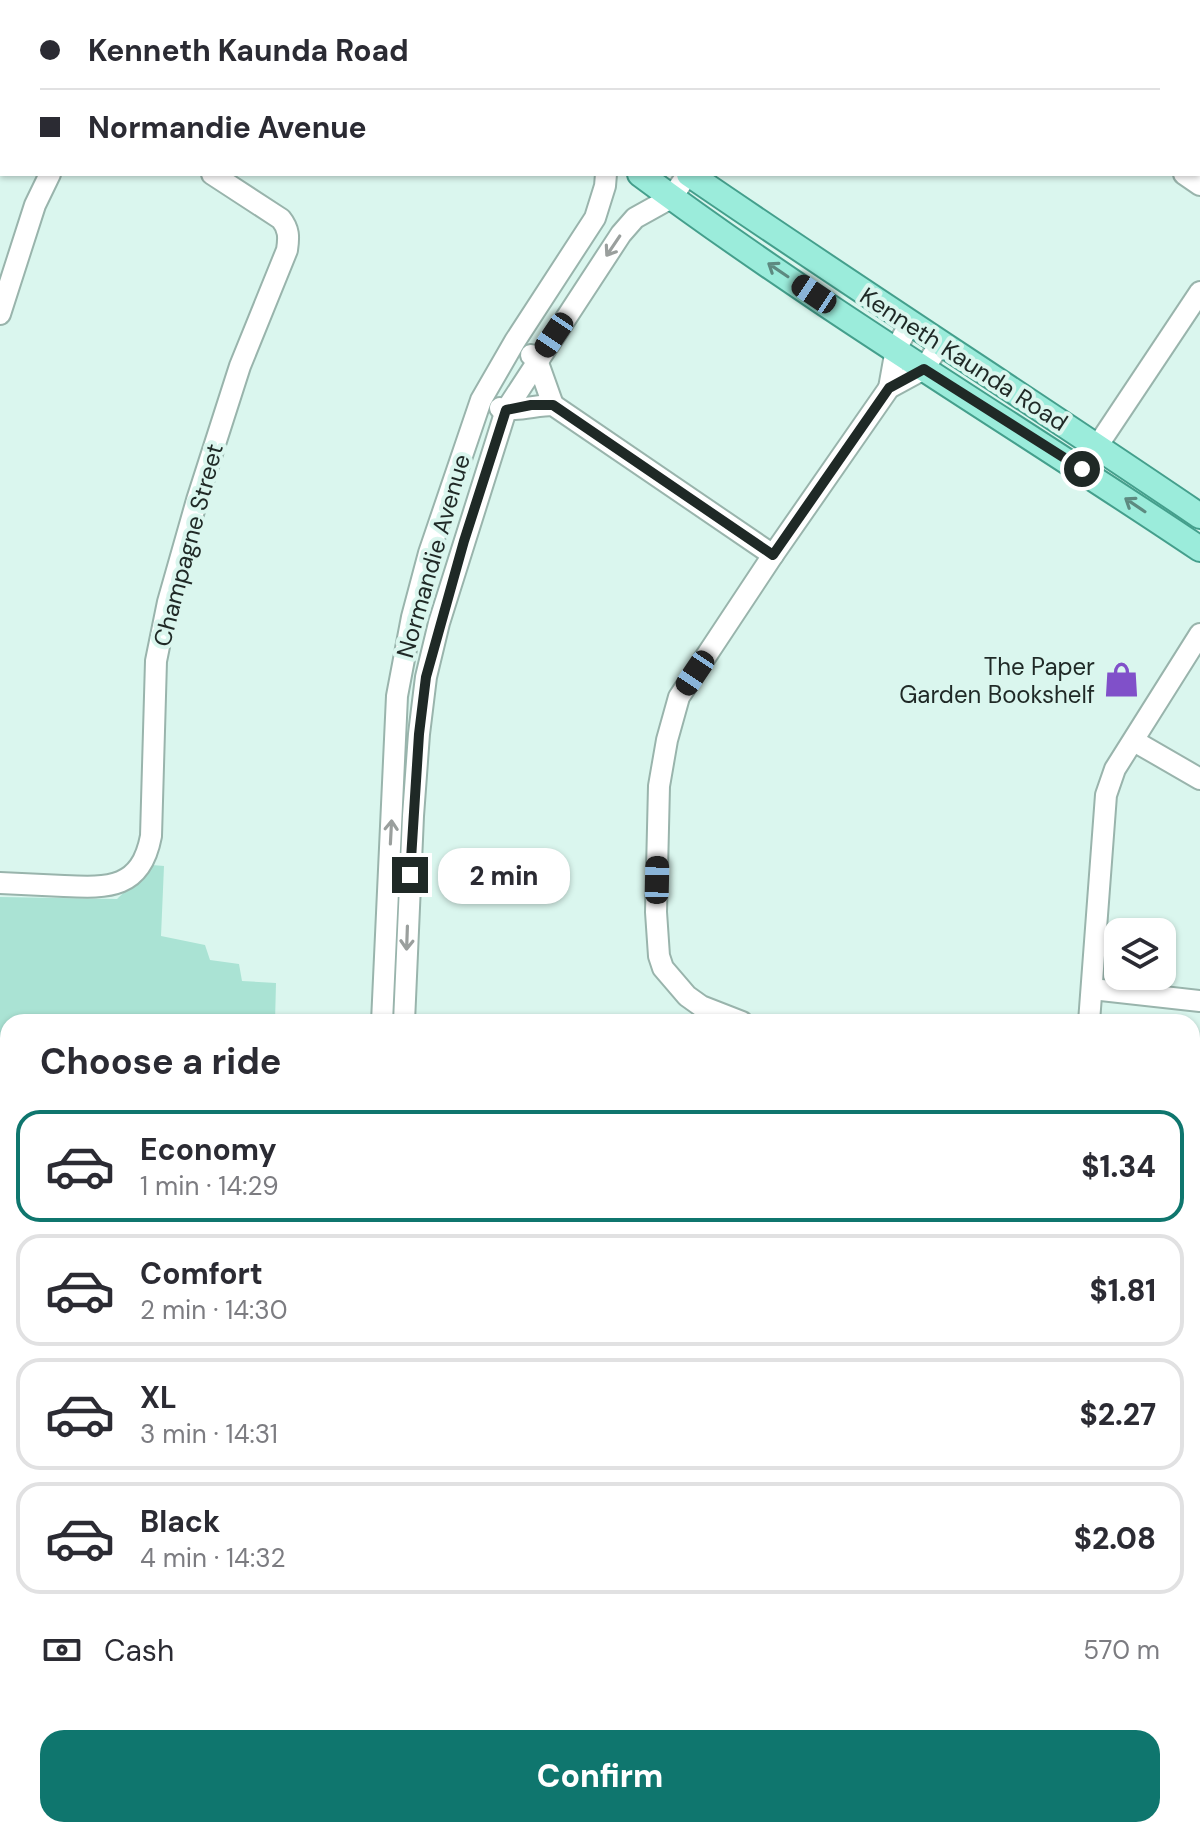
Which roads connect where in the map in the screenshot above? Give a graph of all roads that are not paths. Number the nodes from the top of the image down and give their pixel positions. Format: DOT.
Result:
graph roads {
  1 [pos="49,176"];
  2 [pos="215,176"];
  3 [pos="606,176"];
  4 [pos="643,176"];
  5 [pos="688,176"];
  6 [pos="692,176"];
  7 [pos="671,198"];
  8 [pos="830,271"];
  9 [pos="1200,292"];
  10 [pos="814,294"];
  11 [pos="0,314"];
  12 [pos="910,323"];
  13 [pos="515,341"];
  14 [pos="941,342"];
  15 [pos="896,349"];
  16 [pos="537,360"];
  17 [pos="924,369"];
  18 [pos="889,388"];
  19 [pos="481,400"];
  20 [pos="553,405"];
  21 [pos="506,410"];
  22 [pos="1097,446"];
  23 [pos="1082,469"];
  24 [pos="1200,516"];
  25 [pos="1200,549"];
  26 [pos="773,555"];
  27 [pos="412,617"];
  28 [pos="439,623"];
  29 [pos="1200,634"];
  30 [pos="1134,741"];
  31 [pos="1200,779"];
  32 [pos="0,883"];
  33 [pos="1092,989"];
  34 [pos="1200,1001"];
  35 [pos="382,1014"];
  36 [pos="404,1014"];
  37 [pos="722,1014"];
  38 [pos="1090,1014"];
  1 -- 11 [label="street"];
  2 -- 32 [label="street, Champagne Street"];
  3 -- 13 [label="street, Normandie Avenue"];
  4 -- 7 [label="main road, Kenneth Kaunda Road"];
  5 -- 7 [label="street"];
  6 -- 8 [label="main road, Kenneth Kaunda Road"];
  10 -- 7 [label="main road, Kenneth Kaunda Road, one-way"];
  7 -- 16 [label="street, Normandie Avenue, one-way"];
  8 -- 10 [label="main road"];
  8 -- 12 [label="main road, Kenneth Kaunda Road"];
  9 -- 22 [label="street"];
  10 -- 15 [label="main road, Kenneth Kaunda Road"];
  12 -- 14 [label="main road, Kenneth Kaunda Road"];
  12 -- 15 [label="street"];
  13 -- 16 [label="street"];
  13 -- 19 [label="street, Normandie Avenue"];
  14 -- 17 [label="street"];
  14 -- 22 [label="main road, Kenneth Kaunda Road"];
  15 -- 17 [label="main road, Kenneth Kaunda Road"];
  15 -- 18 [label="street"];
  16 -- 20 [label="street"];
  16 -- 21 [label="street, Normandie Avenue"];
  17 -- 18 [label="street"];
  17 -- 23 [label="main road, Kenneth Kaunda Road"];
  18 -- 26 [label="street"];
  19 -- 21 [label="street"];
  19 -- 27 [label="street, Normandie Avenue"];
  20 -- 21 [label="street"];
  20 -- 26 [label="street"];
  21 -- 28 [label="street, Normandie Avenue"];
  22 -- 23 [label="street"];
  22 -- 24 [label="main road, Kenneth Kaunda Road"];
  25 -- 23 [label="main road, Kenneth Kaunda Road, one-way"];
  26 -- 37 [label="street"];
  27 -- 28 [label="street"];
  35 -- 27 [label="street, Normandie Avenue, one-way"];
  28 -- 36 [label="street, Normandie Avenue, one-way"];
  29 -- 30 [label="street"];
  30 -- 31 [label="street"];
  30 -- 33 [label="street"];
  33 -- 34 [label="street"];
  33 -- 38 [label="street"];
}
